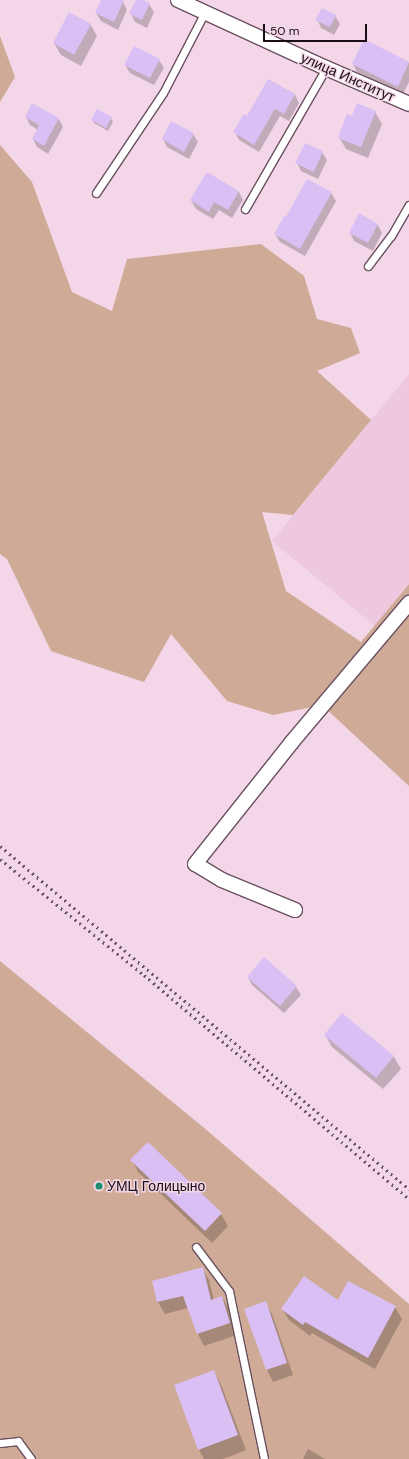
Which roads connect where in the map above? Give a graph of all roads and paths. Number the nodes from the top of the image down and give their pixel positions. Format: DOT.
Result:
graph roads {
  1 [pos="178,0"];
  2 [pos="205,12"];
  3 [pos="326,68"];
  4 [pos="409,104"];
  5 [pos="96,193"];
  6 [pos="409,205"];
  7 [pos="245,209"];
  8 [pos="368,266"];
  9 [pos="409,603"];
  10 [pos="295,910"];
  11 [pos="196,1247"];
  12 [pos="0,1443"];
  13 [pos="31,1459"];
  14 [pos="264,1459"];
  1 -- 2 [label="street, улица Институт"];
  2 -- 3 [label="street, улица Институт"];
  2 -- 5 [label="lane"];
  3 -- 4 [label="street, улица Институт"];
  3 -- 7 [label="lane"];
  6 -- 8 [label="lane"];
  9 -- 10 [label="street"];
  11 -- 14 [label="lane"];
  12 -- 13 [label="lane"];
}
